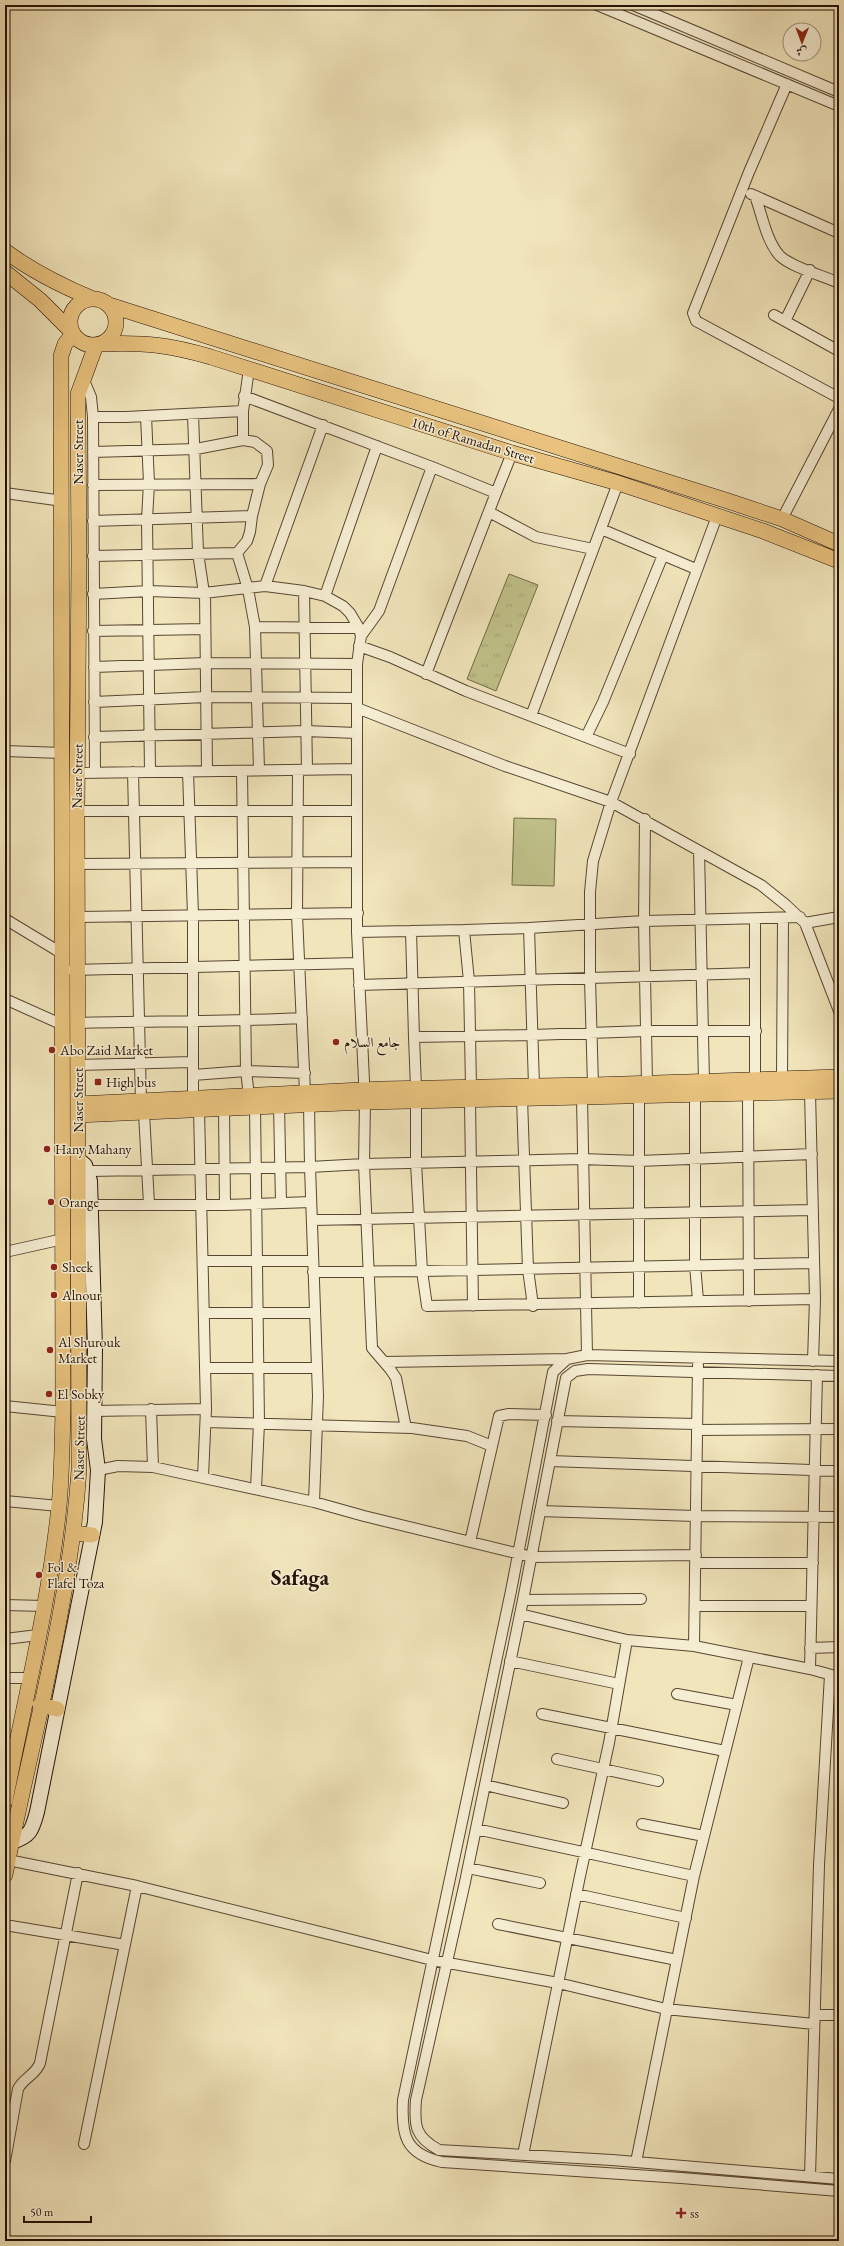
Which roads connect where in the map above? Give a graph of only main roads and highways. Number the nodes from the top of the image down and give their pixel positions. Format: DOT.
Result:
graph roads {
  1 [pos="5,251"];
  2 [pos="5,272"];
  3 [pos="93,299"];
  4 [pos="109,305"];
  5 [pos="73,333"];
  6 [pos="99,345"];
  7 [pos="454,416"];
  8 [pos="448,432"];
  9 [pos="839,544"];
  10 [pos="62,555"];
  11 [pos="86,556"];
  12 [pos="839,562"];
  13 [pos="73,874"];
  14 [pos="62,1047"];
  15 [pos="78,1048"];
  16 [pos="839,1076"];
  17 [pos="839,1092"];
  18 [pos="470,1094"];
  19 [pos="307,1098"];
  20 [pos="252,1101"];
  21 [pos="196,1104"];
  22 [pos="78,1110"];
  23 [pos="79,1329"];
  24 [pos="63,1337"];
  25 [pos="79,1345"];
  26 [pos="74,1533"];
  27 [pos="92,1535"];
  28 [pos="40,1705"];
  29 [pos="57,1709"];
  30 [pos="5,1801"];
  31 [pos="6,1868"];
  1 -- 3 [label="main road"];
  2 -- 5 [label="main road"];
  3 -- 4 [label="main road"];
  3 -- 5 [label="main road"];
  4 -- 6 [label="main road"];
  4 -- 7 [label="main road, 10th of Ramadan Street"];
  5 -- 6 [label="main road"];
  5 -- 10 [label="main road, Naser Street"];
  6 -- 8 [label="main road, 10th of Ramadan Street"];
  6 -- 11 [label="main road, Naser Street"];
  7 -- 8 [label="main road"];
  7 -- 9 [label="main road, 10th of Ramadan Street"];
  8 -- 12 [label="main road, 10th of Ramadan Street"];
  10 -- 11 [label="main road"];
  10 -- 13 [label="main road, Naser Street"];
  11 -- 13 [label="main road, Naser Street"];
  13 -- 14 [label="main road, Naser Street"];
  13 -- 15 [label="main road, Naser Street"];
  14 -- 15 [label="main road"];
  14 -- 24 [label="main road, Naser Street"];
  15 -- 22 [label="main road, Naser Street"];
  16 -- 18 [label="main road"];
  17 -- 18 [label="main road"];
  18 -- 19 [label="main road"];
  19 -- 20 [label="main road"];
  19 -- 20 [label="main road"];
  20 -- 21 [label="main road"];
  20 -- 21 [label="main road"];
  21 -- 22 [label="main road"];
  22 -- 23 [label="main road, Naser Street"];
  23 -- 24 [label="main road"];
  23 -- 25 [label="main road, Naser Street"];
  24 -- 25 [label="main road"];
  24 -- 30 [label="main road, Naser Street"];
  25 -- 26 [label="main road, Naser Street"];
  26 -- 27 [label="main road"];
  26 -- 28 [label="main road, Naser Street"];
  28 -- 29 [label="main road"];
  28 -- 31 [label="main road, Naser Street"];
}
